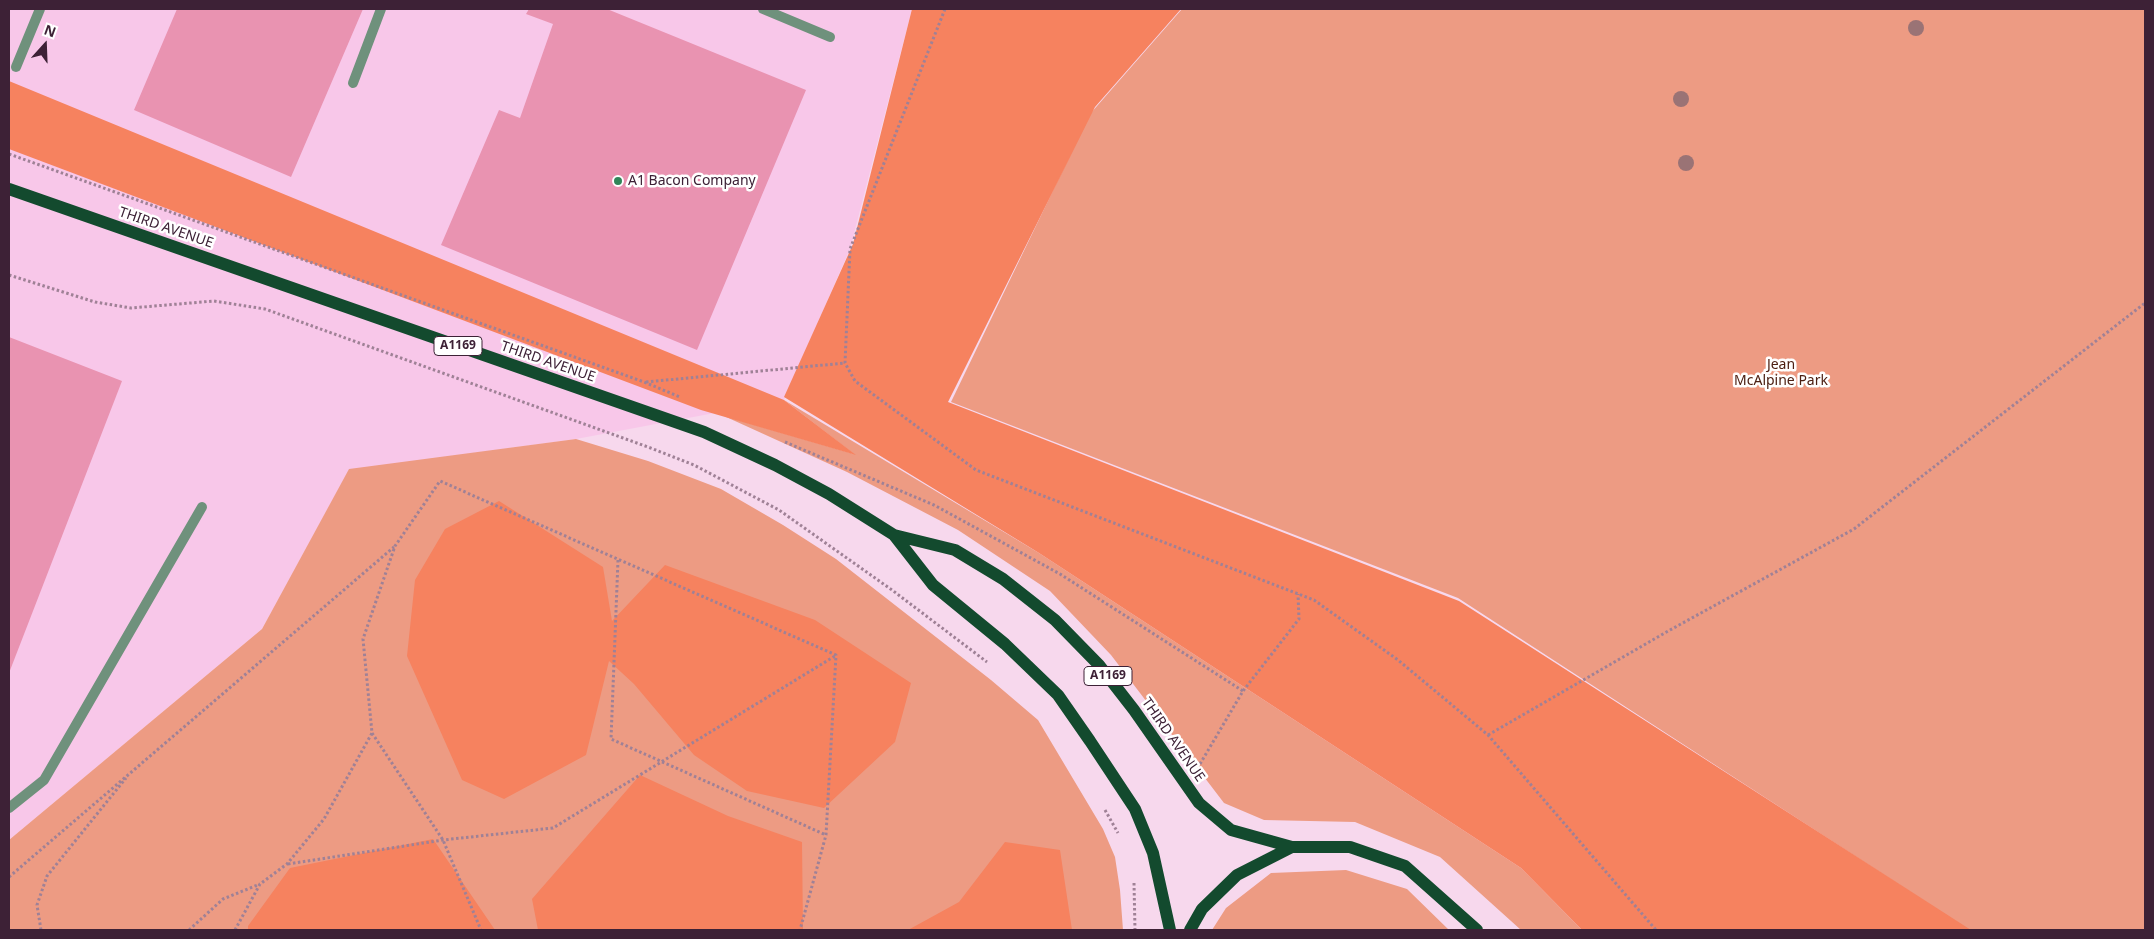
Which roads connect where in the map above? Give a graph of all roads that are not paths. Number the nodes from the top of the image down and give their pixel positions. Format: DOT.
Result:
graph roads {
  1 [pos="40,9"];
  2 [pos="381,9"];
  3 [pos="762,9"];
  4 [pos="830,37"];
  5 [pos="16,67"];
  6 [pos="353,83"];
  7 [pos="9,188"];
  8 [pos="202,507"];
  9 [pos="894,534"];
  10 [pos="9,808"];
  11 [pos="1292,848"];
  12 [pos="1170,930"];
  13 [pos="1190,930"];
  14 [pos="1477,930"];
  1 -- 5 [label="lane"];
  2 -- 6 [label="lane"];
  3 -- 4 [label="lane"];
  7 -- 9 [label="main road, THIRD AVENUE / A1169"];
  8 -- 10 [label="lane"];
  9 -- 11 [label="main road, THIRD AVENUE / A1169"];
  9 -- 12 [label="main road, THIRD AVENUE / A1169"];
  11 -- 13 [label="main road"];
  11 -- 14 [label="main road"];
}
